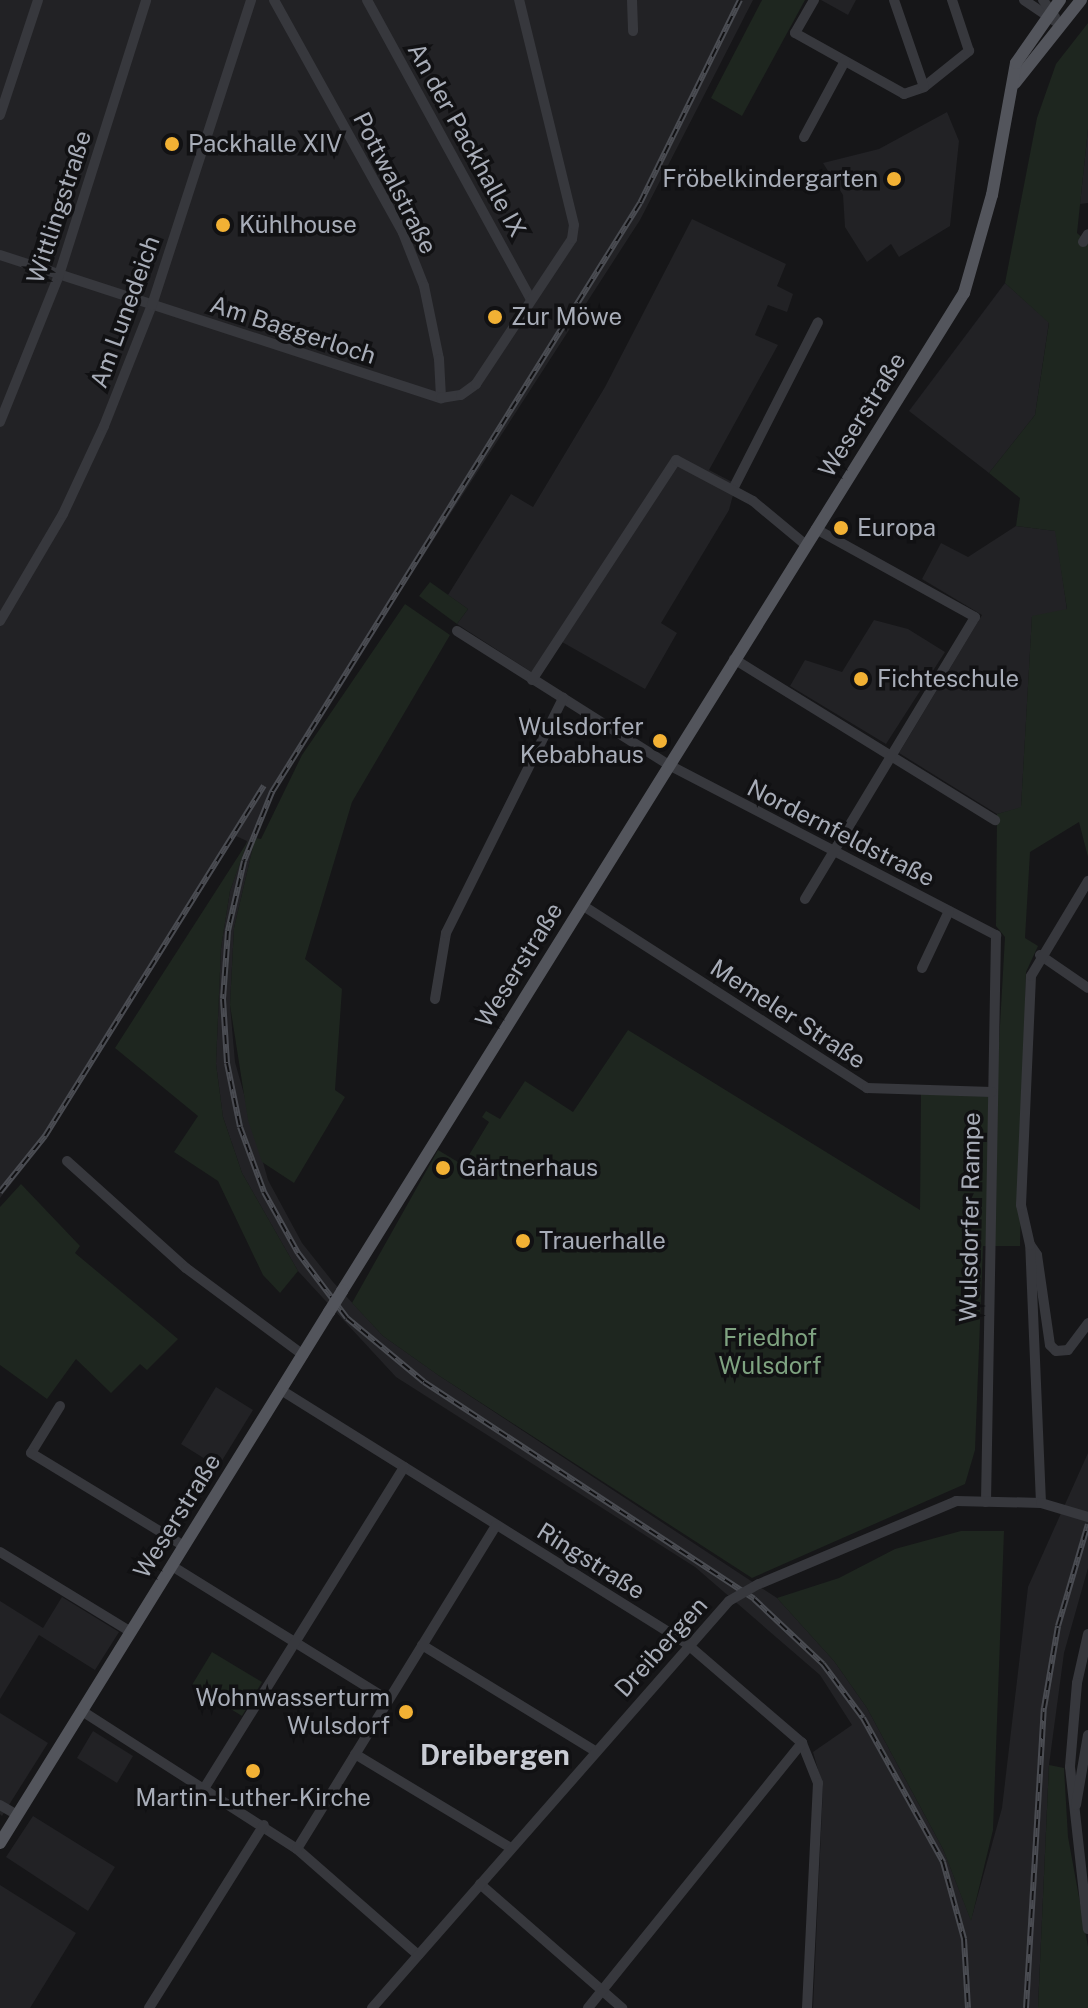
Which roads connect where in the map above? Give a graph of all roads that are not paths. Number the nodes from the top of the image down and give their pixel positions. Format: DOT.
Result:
graph roads {
  1 [pos="38,0"];
  2 [pos="146,0"];
  3 [pos="251,0"];
  4 [pos="274,0"];
  5 [pos="367,0"];
  6 [pos="519,0"];
  7 [pos="632,0"];
  8 [pos="814,0"];
  9 [pos="894,0"];
  10 [pos="952,0"];
  11 [pos="1024,0"];
  12 [pos="1081,0"];
  13 [pos="1049,6"];
  14 [pos="1058,23"];
  15 [pos="633,31"];
  16 [pos="845,61"];
  17 [pos="1013,86"];
  18 [pos="924,87"];
  19 [pos="0,115"];
  20 [pos="804,137"];
  21 [pos="0,255"];
  22 [pos="59,275"];
  23 [pos="531,299"];
  24 [pos="152,305"];
  25 [pos="818,322"];
  26 [pos="441,398"];
  27 [pos="0,422"];
  28 [pos="733,489"];
  29 [pos="816,529"];
  30 [pos="806,545"];
  31 [pos="0,621"];
  32 [pos="457,631"];
  33 [pos="734,659"];
  34 [pos="532,680"];
  35 [pos="563,698"];
  36 [pos="891,754"];
  37 [pos="669,765"];
  38 [pos="995,820"];
  39 [pos="830,850"];
  40 [pos="1088,881"];
  41 [pos="805,899"];
  42 [pos="582,905"];
  43 [pos="949,911"];
  44 [pos="996,935"];
  45 [pos="1040,955"];
  46 [pos="922,968"];
  47 [pos="1088,988"];
  48 [pos="435,999"];
  49 [pos="992,1092"];
  50 [pos="67,1161"];
  51 [pos="1030,1245"];
  52 [pos="1088,1323"];
  53 [pos="303,1355"];
  54 [pos="281,1390"];
  55 [pos="60,1406"];
  56 [pos="404,1467"];
  57 [pos="986,1502"];
  58 [pos="1041,1503"];
  59 [pos="1088,1517"];
  60 [pos="496,1525"];
  61 [pos="184,1546"];
  62 [pos="0,1552"];
  63 [pos="172,1566"];
  64 [pos="131,1632"];
  65 [pos="1088,1634"];
  66 [pos="294,1641"];
  67 [pos="687,1644"];
  68 [pos="422,1645"];
  69 [pos="388,1700"];
  70 [pos="82,1711"];
  71 [pos="1088,1735"];
  72 [pos="802,1743"];
  73 [pos="595,1751"];
  74 [pos="355,1754"];
  75 [pos="205,1787"];
  76 [pos="0,1805"];
  77 [pos="1074,1814"];
  78 [pos="17,1815"];
  79 [pos="264,1825"];
  80 [pos="0,1843"];
  81 [pos="511,1848"];
  82 [pos="1082,1848"];
  83 [pos="297,1849"];
  84 [pos="480,1884"];
  85 [pos="1088,1929"];
  86 [pos="418,1955"];
  87 [pos="602,1991"];
  88 [pos="149,2008"];
  89 [pos="372,2008"];
  90 [pos="588,2008"];
  91 [pos="622,2008"];
  92 [pos="807,2008"];
  1 -- 19 [label="street"];
  2 -- 22 [label="street, Wittlingstraße"];
  3 -- 24 [label="street, Am Lunedeich"];
  4 -- 26 [label="street, Pottwalstraße"];
  5 -- 23 [label="street, An der Packhalle IX"];
  6 -- 23 [label="street"];
  7 -- 15 [label="street"];
  8 -- 16 [label="street"];
  9 -- 18 [label="street"];
  10 -- 18 [label="street"];
  11 -- 13 [label="street"];
  12 -- 14 [label="main road, Weserstraße"];
  13 -- 14 [label="street"];
  13 -- 17 [label="main road, Weserstraße"];
  14 -- 17 [label="main road, Weserstraße"];
  16 -- 18 [label="street"];
  16 -- 20 [label="street"];
  17 -- 29 [label="main road, Weserstraße"];
  21 -- 22 [label="street, Am Baggerloch"];
  22 -- 24 [label="street, Am Baggerloch"];
  22 -- 27 [label="street, Wittlingstraße"];
  23 -- 26 [label="street"];
  24 -- 26 [label="street, Am Baggerloch"];
  24 -- 31 [label="street, Am Lunedeich"];
  25 -- 28 [label="street"];
  28 -- 30 [label="street"];
  28 -- 34 [label="street"];
  29 -- 30 [label="main road, Weserstraße"];
  29 -- 36 [label="street"];
  30 -- 33 [label="main road, Weserstraße"];
  32 -- 34 [label="street, Nordernfeldstraße"];
  33 -- 36 [label="street"];
  33 -- 37 [label="main road, Weserstraße"];
  34 -- 35 [label="street, Nordernfeldstraße"];
  35 -- 37 [label="street, Nordernfeldstraße"];
  35 -- 48 [label="street"];
  36 -- 38 [label="street"];
  36 -- 39 [label="street"];
  37 -- 39 [label="street, Nordernfeldstraße"];
  37 -- 42 [label="main road, Weserstraße"];
  39 -- 41 [label="street"];
  39 -- 43 [label="street, Nordernfeldstraße"];
  40 -- 45 [label="street"];
  42 -- 49 [label="street, Memeler Straße"];
  42 -- 53 [label="main road, Weserstraße, bridge"];
  43 -- 44 [label="street, Nordernfeldstraße"];
  43 -- 46 [label="street"];
  44 -- 49 [label="street, Wulsdorfer Rampe"];
  45 -- 47 [label="street"];
  45 -- 51 [label="street"];
  49 -- 57 [label="street, Wulsdorfer Rampe"];
  50 -- 53 [label="street"];
  51 -- 52 [label="street"];
  51 -- 58 [label="street"];
  53 -- 54 [label="main road, Weserstraße"];
  54 -- 56 [label="street, Ringstraße"];
  54 -- 61 [label="main road, Weserstraße"];
  55 -- 61 [label="street"];
  56 -- 60 [label="street, Ringstraße"];
  56 -- 66 [label="street"];
  57 -- 58 [label="street, Dreibergen"];
  57 -- 67 [label="street, Dreibergen, bridge"];
  58 -- 59 [label="street, Dreibergen"];
  60 -- 67 [label="street, Ringstraße"];
  60 -- 68 [label="street"];
  61 -- 63 [label="main road, Weserstraße"];
  62 -- 64 [label="street"];
  63 -- 64 [label="main road, Weserstraße"];
  63 -- 66 [label="street"];
  64 -- 70 [label="main road, Weserstraße"];
  65 -- 77 [label="street"];
  66 -- 69 [label="street"];
  66 -- 75 [label="street"];
  67 -- 72 [label="street, Ringstraße"];
  67 -- 73 [label="street, Dreibergen"];
  68 -- 69 [label="street"];
  68 -- 73 [label="street"];
  69 -- 74 [label="street"];
  70 -- 75 [label="street"];
  70 -- 78 [label="main road, Weserstraße"];
  71 -- 77 [label="street"];
  72 -- 87 [label="street"];
  72 -- 92 [label="street, Ringstraße"];
  73 -- 81 [label="street, Dreibergen"];
  74 -- 81 [label="street"];
  74 -- 83 [label="street"];
  75 -- 79 [label="street"];
  76 -- 78 [label="street"];
  77 -- 82 [label="street"];
  78 -- 80 [label="main road, Weserstraße"];
  79 -- 83 [label="street"];
  79 -- 88 [label="street"];
  81 -- 84 [label="street, Dreibergen"];
  82 -- 85 [label="street"];
  83 -- 86 [label="street"];
  84 -- 86 [label="street, Dreibergen"];
  84 -- 87 [label="street"];
  86 -- 89 [label="street, Dreibergen"];
  87 -- 90 [label="street"];
  87 -- 91 [label="street"];
}
